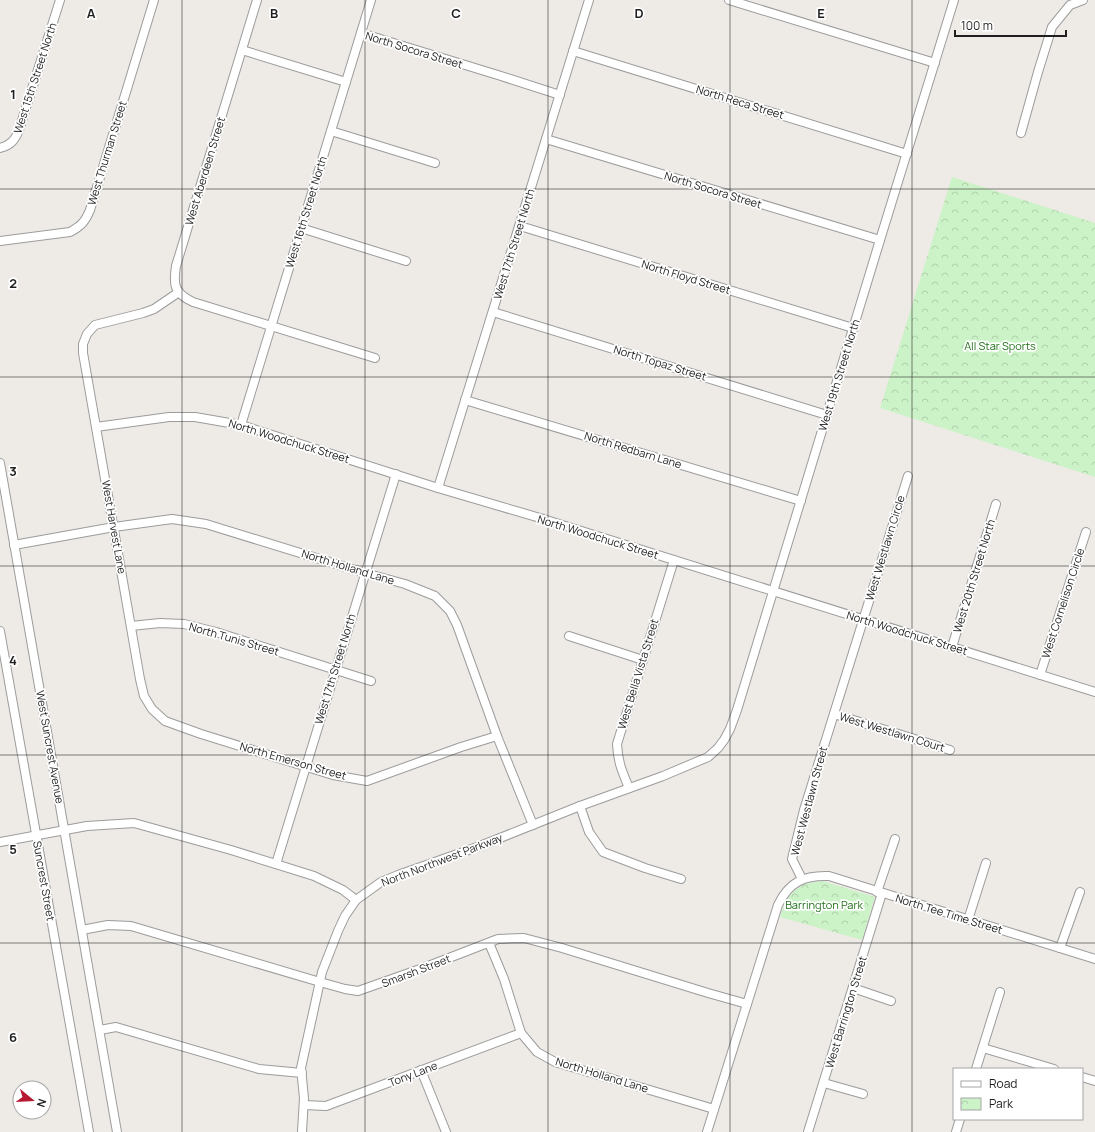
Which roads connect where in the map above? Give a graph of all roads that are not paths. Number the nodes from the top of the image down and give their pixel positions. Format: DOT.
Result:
graph roads {
  1 [pos="60,0"];
  2 [pos="154,0"];
  3 [pos="257,0"];
  4 [pos="371,0"];
  5 [pos="589,0"];
  6 [pos="730,0"];
  7 [pos="954,0"];
  8 [pos="1079,1"];
  9 [pos="361,33"];
  10 [pos="242,50"];
  11 [pos="573,51"];
  12 [pos="935,63"];
  13 [pos="346,82"];
  14 [pos="560,95"];
  15 [pos="331,131"];
  16 [pos="1021,133"];
  17 [pos="546,140"];
  18 [pos="0,148"];
  19 [pos="907,154"];
  20 [pos="435,163"];
  21 [pos="520,226"];
  22 [pos="301,228"];
  23 [pos="880,240"];
  24 [pos="0,241"];
  25 [pos="406,261"];
  26 [pos="179,292"];
  27 [pos="493,312"];
  28 [pos="271,326"];
  29 [pos="853,328"];
  30 [pos="375,358"];
  31 [pos="465,400"];
  32 [pos="827,414"];
  33 [pos="241,425"];
  34 [pos="96,427"];
  35 [pos="0,463"];
  36 [pos="396,474"];
  37 [pos="908,476"];
  38 [pos="438,488"];
  39 [pos="801,501"];
  40 [pos="996,504"];
  41 [pos="114,527"];
  42 [pos="1086,532"];
  43 [pos="14,545"];
  44 [pos="674,560"];
  45 [pos="365,573"];
  46 [pos="773,592"];
  47 [pos="863,620"];
  48 [pos="131,626"];
  49 [pos="0,631"];
  50 [pos="569,636"];
  51 [pos="952,647"];
  52 [pos="643,660"];
  53 [pos="335,670"];
  54 [pos="1040,675"];
  55 [pos="371,681"];
  56 [pos="1095,692"];
  57 [pos="834,714"];
  58 [pos="158,715"];
  59 [pos="497,736"];
  60 [pos="718,748"];
  61 [pos="950,750"];
  62 [pos="306,766"];
  63 [pos="629,788"];
  64 [pos="580,806"];
  65 [pos="533,825"];
  66 [pos="65,830"];
  67 [pos="36,835"];
  68 [pos="895,839"];
  69 [pos="0,842"];
  70 [pos="986,863"];
  71 [pos="276,864"];
  72 [pos="681,879"];
  73 [pos="802,879"];
  74 [pos="880,892"];
  75 [pos="1080,892"];
  76 [pos="356,900"];
  77 [pos="968,920"];
  78 [pos="82,930"];
  79 [pos="489,942"];
  80 [pos="1060,948"];
  81 [pos="1095,959"];
  82 [pos="320,982"];
  83 [pos="853,988"];
  84 [pos="1000,992"];
  85 [pos="891,1000"];
  86 [pos="747,1004"];
  87 [pos="100,1030"];
  88 [pos="521,1033"];
  89 [pos="982,1048"];
  90 [pos="976,1068"];
  91 [pos="1051,1068"];
  92 [pos="421,1070"];
  93 [pos="302,1073"];
  94 [pos="1083,1077"];
  95 [pos="1095,1081"];
  96 [pos="824,1082"];
  97 [pos="863,1094"];
  98 [pos="304,1105"];
  99 [pos="714,1109"];
  100 [pos="960,1120"];
  101 [pos="89,1132"];
  102 [pos="117,1132"];
  103 [pos="302,1132"];
  104 [pos="446,1132"];
  105 [pos="707,1132"];
  106 [pos="808,1132"];
  107 [pos="956,1132"];
  1 -- 18 [label="street, West 15th Street North"];
  2 -- 24 [label="street, West Thurman Street"];
  3 -- 10 [label="street, West Aberdeen Street"];
  4 -- 9 [label="street, West 16th Street North"];
  5 -- 11 [label="street, West 17th Street North"];
  6 -- 12 [label="street"];
  7 -- 12 [label="street, West 19th Street North"];
  8 -- 16 [label="street"];
  9 -- 13 [label="street, West 16th Street North"];
  9 -- 14 [label="street, North Socora Street"];
  10 -- 13 [label="street"];
  10 -- 26 [label="street, West Aberdeen Street"];
  11 -- 14 [label="street, West 17th Street North"];
  11 -- 19 [label="street, North Reca Street"];
  12 -- 19 [label="street, West 19th Street North"];
  13 -- 15 [label="street, West 16th Street North"];
  14 -- 17 [label="street, West 17th Street North"];
  15 -- 20 [label="street"];
  15 -- 22 [label="street, West 16th Street North"];
  17 -- 21 [label="street, West 17th Street North"];
  17 -- 23 [label="street, North Socora Street"];
  19 -- 23 [label="street, West 19th Street North"];
  21 -- 27 [label="street, West 17th Street North"];
  21 -- 29 [label="street, North Floyd Street"];
  22 -- 25 [label="street"];
  22 -- 28 [label="street, West 16th Street North"];
  23 -- 29 [label="street, West 19th Street North"];
  26 -- 28 [label="street"];
  26 -- 34 [label="street, West Harvest Lane"];
  27 -- 31 [label="street, West 17th Street North"];
  27 -- 32 [label="street, North Topaz Street"];
  28 -- 30 [label="street"];
  28 -- 33 [label="street, West 16th Street North"];
  29 -- 32 [label="street, West 19th Street North"];
  31 -- 38 [label="street, West 17th Street North"];
  31 -- 39 [label="street, North Redbarn Lane"];
  32 -- 39 [label="street, West 19th Street North"];
  33 -- 34 [label="street, North Woodchuck Street"];
  33 -- 36 [label="street, North Woodchuck Street"];
  34 -- 41 [label="street, West Harvest Lane"];
  35 -- 43 [label="street, West Suncrest Avenue"];
  36 -- 38 [label="street, North Woodchuck Street"];
  36 -- 45 [label="street, West 17th Street North"];
  37 -- 47 [label="street, West Westlawn Circle"];
  38 -- 44 [label="street, North Woodchuck Street"];
  39 -- 46 [label="street, West 19th Street North"];
  40 -- 51 [label="street, West 20th Street North"];
  41 -- 43 [label="street, North Holland Lane"];
  41 -- 45 [label="street, North Holland Lane"];
  41 -- 48 [label="street, West Harvest Lane"];
  42 -- 54 [label="street, West Cornelison Circle"];
  43 -- 66 [label="street, West Suncrest Avenue"];
  44 -- 46 [label="street, North Woodchuck Street"];
  44 -- 52 [label="street, West Bella Vista Street"];
  45 -- 53 [label="street, West 17th Street North"];
  45 -- 59 [label="street, North Holland Lane"];
  46 -- 47 [label="street, North Woodchuck Street"];
  46 -- 60 [label="street, West 19th Street North"];
  47 -- 51 [label="street, North Woodchuck Street"];
  47 -- 57 [label="street, West Westlawn Street"];
  48 -- 53 [label="street, North Tunis Street"];
  48 -- 58 [label="street, West Harvest Lane"];
  49 -- 67 [label="street, Suncrest Street"];
  50 -- 52 [label="street"];
  51 -- 54 [label="street, North Woodchuck Street"];
  52 -- 63 [label="street, West Bella Vista Street"];
  53 -- 55 [label="street, North Tunis Street"];
  53 -- 62 [label="street, West 17th Street North"];
  54 -- 56 [label="street, North Woodchuck Street"];
  57 -- 61 [label="street, West Westlawn Court"];
  57 -- 73 [label="street, West Westlawn Street"];
  58 -- 62 [label="street, North Emerson Street"];
  59 -- 62 [label="street, North Emerson Street"];
  59 -- 65 [label="street, North Holland Lane"];
  60 -- 63 [label="street, North Northwest Parkway"];
  62 -- 71 [label="street, West 17th Street North"];
  63 -- 64 [label="street, North Northwest Parkway"];
  64 -- 65 [label="street, North Northwest Parkway"];
  64 -- 72 [label="street"];
  65 -- 76 [label="street, North Northwest Parkway"];
  66 -- 67 [label="street"];
  66 -- 71 [label="street"];
  66 -- 78 [label="street, West Suncrest Avenue"];
  67 -- 69 [label="street"];
  67 -- 101 [label="street, Suncrest Street"];
  68 -- 74 [label="street, West Barrington Street"];
  70 -- 77 [label="street"];
  71 -- 76 [label="street"];
  73 -- 74 [label="street, North Tee Time Street"];
  73 -- 86 [label="street"];
  74 -- 77 [label="street, North Tee Time Street"];
  74 -- 83 [label="street, West Barrington Street"];
  75 -- 80 [label="street"];
  76 -- 82 [label="street"];
  77 -- 80 [label="street, North Tee Time Street"];
  78 -- 82 [label="street, Smarsh Street"];
  78 -- 87 [label="street, West Suncrest Avenue"];
  79 -- 82 [label="street, Smarsh Street"];
  79 -- 86 [label="street, Smarsh Street"];
  79 -- 88 [label="street, North Holland Lane"];
  80 -- 81 [label="street, North Tee Time Street"];
  82 -- 93 [label="street"];
  83 -- 85 [label="street"];
  83 -- 96 [label="street, West Barrington Street"];
  84 -- 89 [label="street"];
  86 -- 99 [label="street"];
  87 -- 93 [label="street"];
  87 -- 102 [label="street, West Suncrest Avenue"];
  88 -- 92 [label="street, Tony Lane"];
  88 -- 99 [label="street, North Holland Lane"];
  89 -- 90 [label="street"];
  89 -- 91 [label="street"];
  92 -- 98 [label="street, Tony Lane"];
  92 -- 104 [label="street"];
  93 -- 98 [label="street"];
  94 -- 95 [label="street"];
  96 -- 97 [label="street"];
  96 -- 106 [label="street, West Barrington Street"];
  98 -- 103 [label="street"];
  99 -- 105 [label="street"];
  100 -- 107 [label="street"];
}
